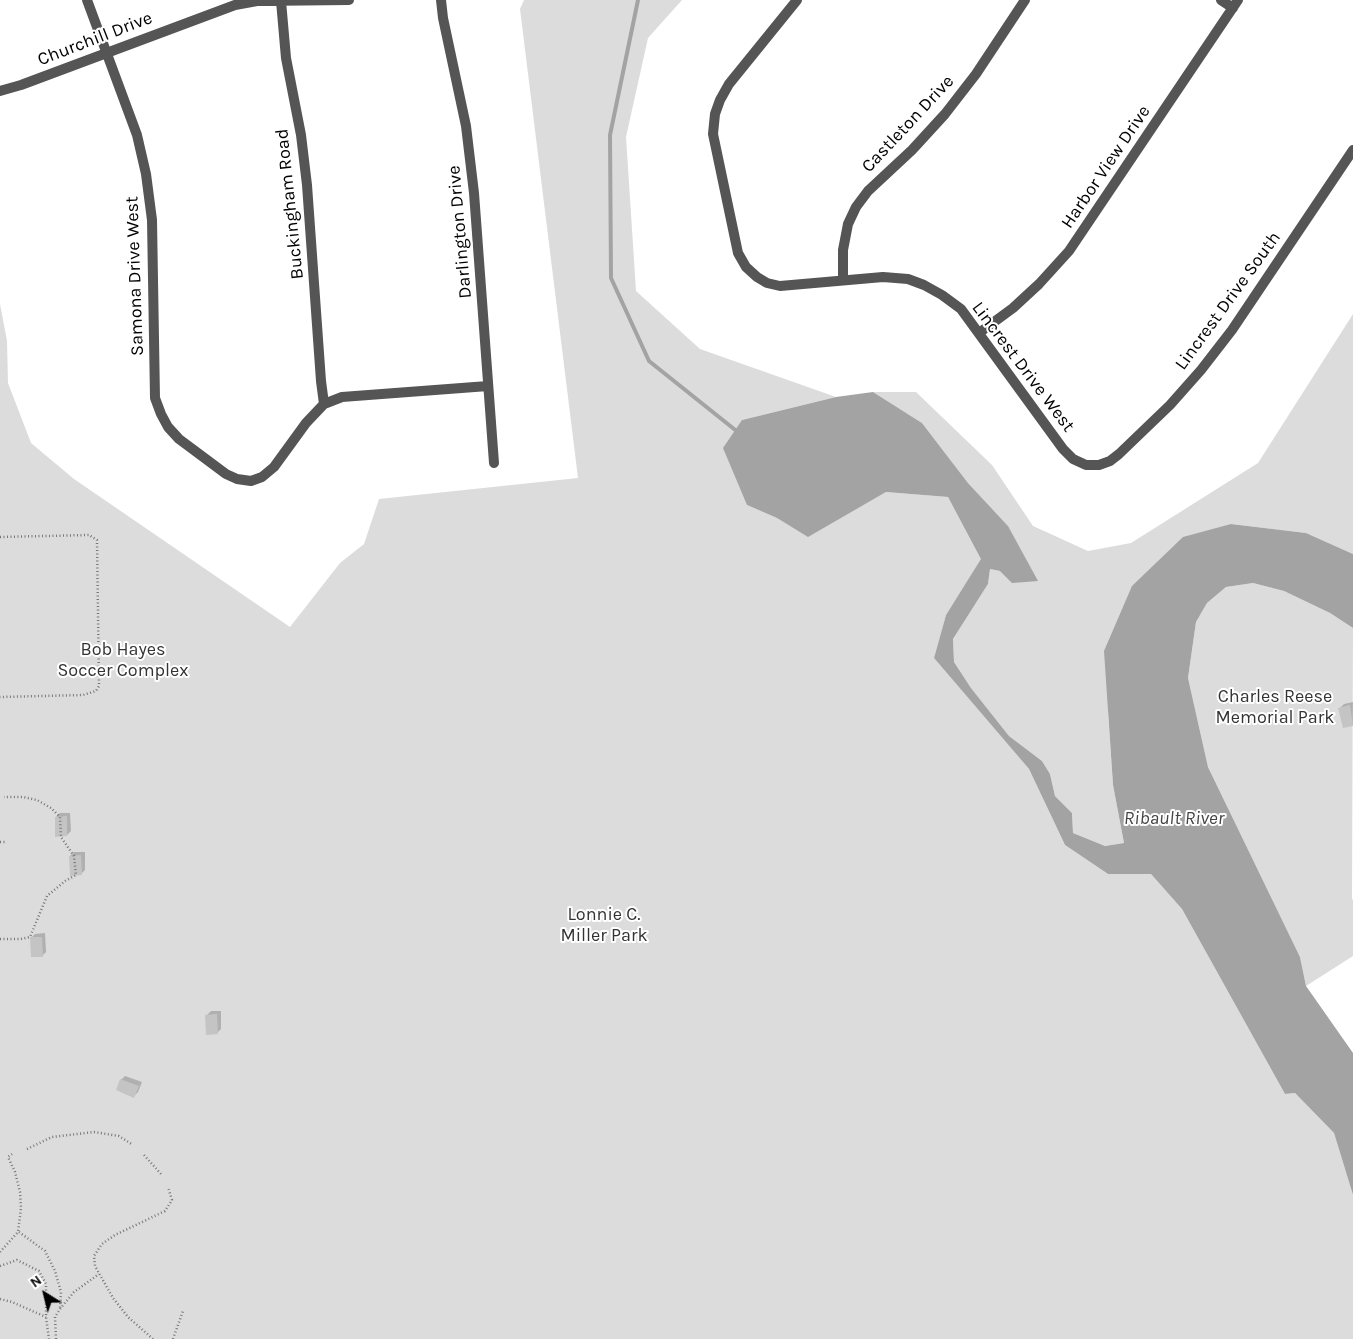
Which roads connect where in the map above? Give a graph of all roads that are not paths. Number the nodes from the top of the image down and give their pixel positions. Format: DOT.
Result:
graph roads {
  1 [pos="87,0"];
  2 [pos="349,0"];
  3 [pos="441,0"];
  4 [pos="797,0"];
  5 [pos="1025,0"];
  6 [pos="1221,0"];
  7 [pos="281,2"];
  8 [pos="1235,4"];
  9 [pos="106,53"];
  10 [pos="0,90"];
  11 [pos="1353,150"];
  12 [pos="843,280"];
  13 [pos="979,333"];
  14 [pos="488,386"];
  15 [pos="324,404"];
  16 [pos="494,463"];
  17 [pos="1086,464"];
  1 -- 9 [label="street, Samona Drive West"];
  2 -- 7 [label="street, Churchill Drive"];
  3 -- 14 [label="street, Darlington Drive"];
  4 -- 12 [label="street, Lincrest Drive West"];
  5 -- 12 [label="street, Castleton Drive"];
  6 -- 8 [label="street"];
  7 -- 9 [label="street, Churchill Drive"];
  7 -- 15 [label="street, Buckingham Road"];
  8 -- 13 [label="street, Harbor View Drive"];
  9 -- 10 [label="street, Churchill Drive"];
  9 -- 15 [label="street, Samona Drive West"];
  11 -- 17 [label="street, Lincrest Drive South"];
  12 -- 13 [label="street, Lincrest Drive West"];
  13 -- 17 [label="street, Lincrest Drive West"];
  14 -- 15 [label="street"];
  14 -- 16 [label="street, Darlington Drive"];
}
